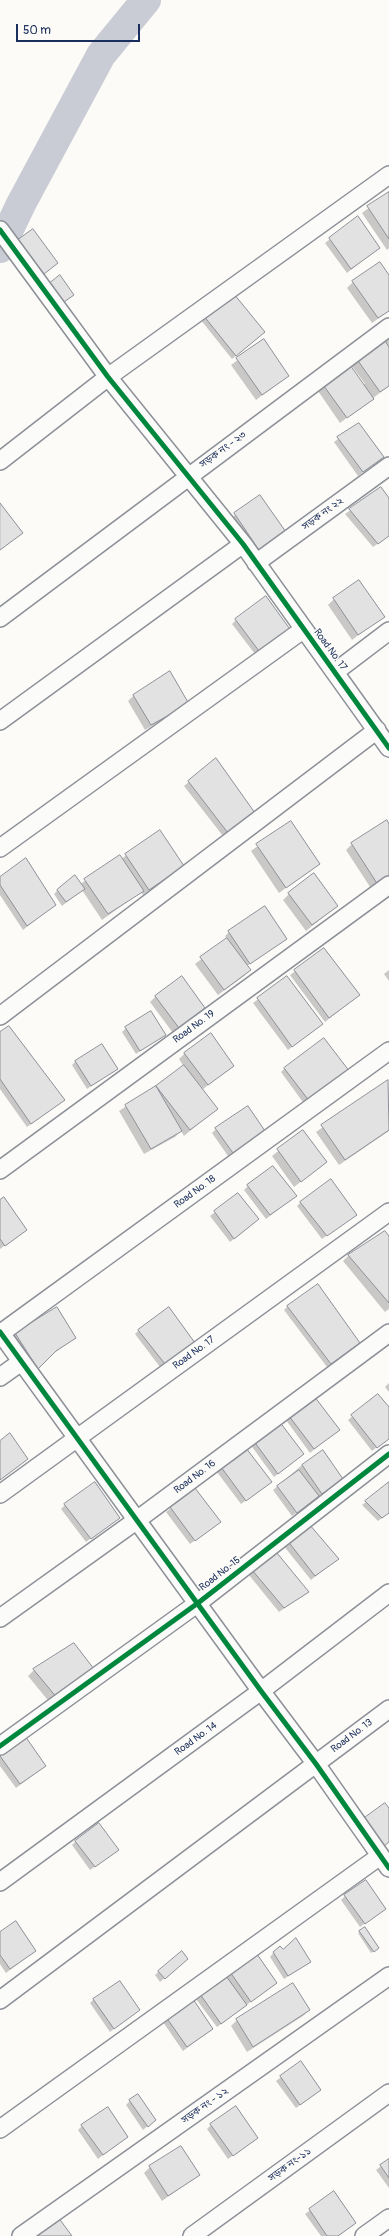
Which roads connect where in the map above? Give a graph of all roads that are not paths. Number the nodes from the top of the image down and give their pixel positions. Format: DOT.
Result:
graph roads {
  1 [pos="389,175"];
  2 [pos="0,230"];
  3 [pos="389,327"];
  4 [pos="108,377"];
  5 [pos="0,461"];
  6 [pos="389,466"];
  7 [pos="189,476"];
  8 [pos="243,544"];
  9 [pos="256,563"];
  10 [pos="0,618"];
  11 [pos="304,629"];
  12 [pos="389,631"];
  13 [pos="334,672"];
  14 [pos="0,721"];
  15 [pos="377,730"];
  16 [pos="389,748"];
  17 [pos="0,848"];
  18 [pos="389,885"];
  19 [pos="0,1016"];
  20 [pos="389,1051"];
  21 [pos="0,1170"];
  22 [pos="389,1212"];
  23 [pos="0,1333"];
  24 [pos="389,1333"];
  25 [pos="21,1362"];
  26 [pos="0,1377"];
  27 [pos="77,1438"];
  28 [pos="389,1454"];
  29 [pos="0,1494"];
  30 [pos="137,1520"];
  31 [pos="389,1593"];
  32 [pos="198,1603"];
  33 [pos="0,1618"];
  34 [pos="261,1691"];
  35 [pos="389,1709"];
  36 [pos="0,1746"];
  37 [pos="316,1764"];
  38 [pos="384,1856"];
  39 [pos="0,1882"];
  40 [pos="389,1976"];
  41 [pos="0,2000"];
  42 [pos="389,2093"];
  43 [pos="0,2129"];
  44 [pos="389,2218"];
  45 [pos="21,2236"];
  46 [pos="192,2236"];
  47 [pos="364,2236"];
  1 -- 4 [label="street"];
  2 -- 4 [label="street, Road No. 17"];
  3 -- 7 [label="street, সড়ক নং - ২৩"];
  4 -- 5 [label="street"];
  4 -- 7 [label="street, Road No. 17"];
  6 -- 9 [label="street, সড়ক নং ২২"];
  7 -- 8 [label="street, Road No. 17"];
  7 -- 10 [label="street, সড়ক নং - ২৩"];
  8 -- 9 [label="street, Road No. 17"];
  8 -- 14 [label="street"];
  9 -- 11 [label="street, Road No. 17"];
  11 -- 13 [label="street, Road No. 17"];
  11 -- 17 [label="street"];
  12 -- 13 [label="street"];
  13 -- 15 [label="street, Road No. 17"];
  15 -- 16 [label="street, Road No. 17"];
  15 -- 19 [label="street"];
  18 -- 21 [label="street, Road No. 19"];
  20 -- 23 [label="street, Road No. 18"];
  22 -- 27 [label="street, Road No. 17"];
  23 -- 25 [label="street"];
  24 -- 30 [label="street, Road No. 16"];
  25 -- 26 [label="street"];
  25 -- 27 [label="street"];
  27 -- 29 [label="street, Road No. 17"];
  27 -- 30 [label="street"];
  28 -- 32 [label="street, Road No. 15"];
  30 -- 32 [label="street"];
  30 -- 33 [label="street, Road No. 16"];
  31 -- 34 [label="street, Road No. 14"];
  32 -- 34 [label="street"];
  32 -- 36 [label="street, Road No. 15"];
  34 -- 37 [label="street"];
  34 -- 39 [label="street, Road No. 14"];
  35 -- 37 [label="street, Road No. 13"];
  37 -- 38 [label="street"];
  37 -- 41 [label="street, Road No. 13"];
  38 -- 43 [label="street"];
  40 -- 45 [label="street, সড়ক নং - ১২"];
  42 -- 46 [label="street, সড়ক নং-১১"];
  44 -- 47 [label="street"];
}
